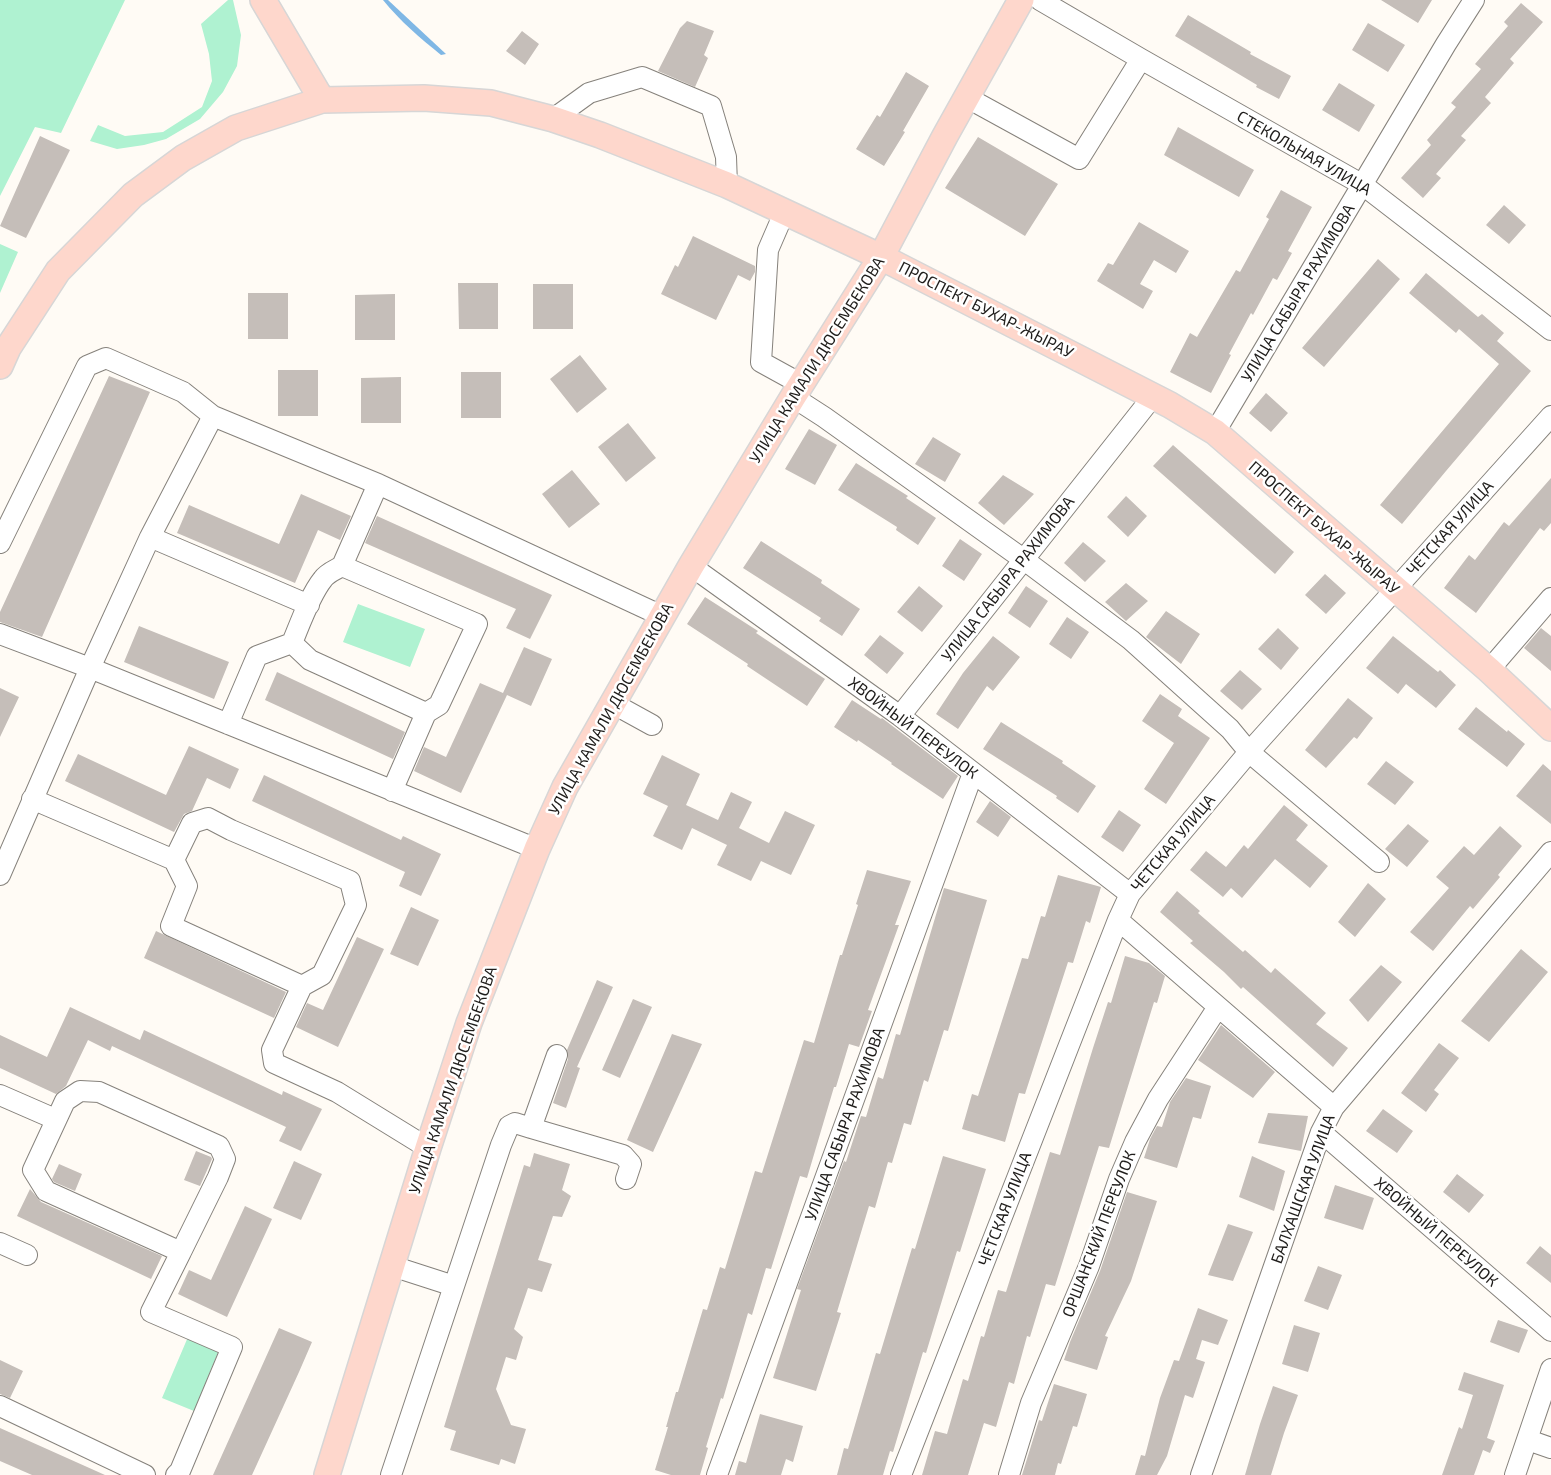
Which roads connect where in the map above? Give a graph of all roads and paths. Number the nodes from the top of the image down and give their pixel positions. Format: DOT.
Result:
graph roads {
  1 [pos="263,0"];
  2 [pos="1021,0"];
  3 [pos="1040,0"];
  4 [pos="1474,0"];
  5 [pos="1141,59"];
  6 [pos="966,97"];
  7 [pos="322,100"];
  8 [pos="554,119"];
  9 [pos="727,185"];
  10 [pos="1363,185"];
  11 [pos="784,213"];
  12 [pos="881,257"];
  13 [pos="1551,330"];
  14 [pos="0,366"];
  15 [pos="797,390"];
  16 [pos="1154,396"];
  17 [pos="213,416"];
  18 [pos="1551,416"];
  19 [pos="1215,432"];
  20 [pos="378,484"];
  21 [pos="150,537"];
  22 [pos="0,543"];
  23 [pos="1023,559"];
  24 [pos="342,566"];
  25 [pos="692,566"];
  26 [pos="1394,590"];
  27 [pos="1551,598"];
  28 [pos="309,606"];
  29 [pos="662,616"];
  30 [pos="0,634"];
  31 [pos="292,643"];
  32 [pos="90,668"];
  33 [pos="1489,670"];
  34 [pos="612,704"];
  35 [pos="426,713"];
  36 [pos="900,716"];
  37 [pos="228,724"];
  38 [pos="652,725"];
  39 [pos="1551,728"];
  40 [pos="1249,752"];
  41 [pos="973,773"];
  42 [pos="392,791"];
  43 [pos="32,799"];
  44 [pos="537,849"];
  45 [pos="1551,852"];
  46 [pos="174,860"];
  47 [pos="1379,862"];
  48 [pos="0,875"];
  49 [pos="1130,894"];
  50 [pos="1118,920"];
  51 [pos="302,986"];
  52 [pos="1218,1007"];
  53 [pos="558,1055"];
  54 [pos="0,1095"];
  55 [pos="1334,1107"];
  56 [pos="55,1120"];
  57 [pos="531,1128"];
  58 [pos="1321,1132"];
  59 [pos="428,1148"];
  60 [pos="626,1179"];
  61 [pos="0,1244"];
  62 [pos="181,1252"];
  63 [pos="28,1255"];
  64 [pos="392,1266"];
  65 [pos="454,1286"];
  66 [pos="1551,1331"];
  67 [pos="1551,1369"];
  68 [pos="0,1406"];
  69 [pos="1528,1440"];
  70 [pos="1551,1448"];
  71 [pos="330,1474"];
  72 [pos="145,1475"];
  73 [pos="176,1475"];
  74 [pos="391,1475"];
  75 [pos="717,1475"];
  76 [pos="901,1475"];
  77 [pos="1009,1475"];
  78 [pos="1201,1475"];
  79 [pos="1515,1475"];
  1 -- 7 [label="main road"];
  2 -- 6 [label="main road, УЛИЦА КАМАЛИ ДЮСЕМБЕКОВА"];
  3 -- 5 [label="street, СТЕКОЛЬНАЯ УЛИЦА"];
  4 -- 10 [label="street, УЛИЦА САБЫРА РАХИМОВА"];
  5 -- 6 [label="street"];
  5 -- 10 [label="street, СТЕКОЛЬНАЯ УЛИЦА"];
  6 -- 12 [label="main road, УЛИЦА КАМАЛИ ДЮСЕМБЕКОВА"];
  7 -- 8 [label="main road, ПРОСПЕКТ БУХАР-ЖЫРАУ"];
  7 -- 14 [label="main road, ПРОСПЕКТ БУХАР-ЖЫРАУ"];
  8 -- 9 [label="main road, ПРОСПЕКТ БУХАР-ЖЫРАУ"];
  8 -- 9 [label="street"];
  9 -- 11 [label="main road, ПРОСПЕКТ БУХАР-ЖЫРАУ"];
  10 -- 13 [label="street, СТЕКОЛЬНАЯ УЛИЦА"];
  10 -- 19 [label="street, УЛИЦА САБЫРА РАХИМОВА"];
  11 -- 12 [label="main road, ПРОСПЕКТ БУХАР-ЖЫРАУ"];
  11 -- 15 [label="street"];
  12 -- 15 [label="main road, УЛИЦА КАМАЛИ ДЮСЕМБЕКОВА"];
  12 -- 16 [label="main road, ПРОСПЕКТ БУХАР-ЖЫРАУ"];
  15 -- 23 [label="street"];
  15 -- 25 [label="main road, УЛИЦА КАМАЛИ ДЮСЕМБЕКОВА"];
  16 -- 19 [label="main road, ПРОСПЕКТ БУХАР-ЖЫРАУ"];
  16 -- 23 [label="street, УЛИЦА САБЫРА РАХИМОВА"];
  17 -- 20 [label="street"];
  17 -- 21 [label="street"];
  17 -- 22 [label="street"];
  18 -- 26 [label="street, ЧЕТСКАЯ УЛИЦА"];
  19 -- 26 [label="main road, ПРОСПЕКТ БУХАР-ЖЫРАУ"];
  20 -- 24 [label="street"];
  20 -- 29 [label="street"];
  21 -- 28 [label="street"];
  21 -- 32 [label="street"];
  23 -- 36 [label="street, УЛИЦА САБЫРА РАХИМОВА"];
  23 -- 40 [label="street"];
  24 -- 28 [label="street"];
  24 -- 35 [label="street"];
  25 -- 29 [label="main road, УЛИЦА КАМАЛИ ДЮСЕМБЕКОВА"];
  25 -- 36 [label="street, ХВОЙНЫЙ ПЕРЕУЛОК"];
  26 -- 33 [label="main road, ПРОСПЕКТ БУХАР-ЖЫРАУ"];
  26 -- 40 [label="street, ЧЕТСКАЯ УЛИЦА"];
  27 -- 33 [label="street"];
  28 -- 31 [label="street"];
  29 -- 34 [label="main road, УЛИЦА КАМАЛИ ДЮСЕМБЕКОВА"];
  30 -- 32 [label="street"];
  31 -- 35 [label="street"];
  31 -- 37 [label="street"];
  32 -- 37 [label="street"];
  32 -- 43 [label="street"];
  33 -- 39 [label="main road, ПРОСПЕКТ БУХАР-ЖЫРАУ"];
  34 -- 38 [label="street"];
  34 -- 44 [label="main road, УЛИЦА КАМАЛИ ДЮСЕМБЕКОВА"];
  35 -- 42 [label="street"];
  36 -- 41 [label="street, ХВОЙНЫЙ ПЕРЕУЛОК"];
  37 -- 42 [label="street"];
  40 -- 47 [label="street"];
  40 -- 49 [label="street, ЧЕТСКАЯ УЛИЦА"];
  41 -- 49 [label="street, ХВОЙНЫЙ ПЕРЕУЛОК"];
  41 -- 75 [label="street, УЛИЦА САБЫРА РАХИМОВА"];
  42 -- 44 [label="street"];
  43 -- 46 [label="street"];
  43 -- 48 [label="street"];
  44 -- 59 [label="main road, УЛИЦА КАМАЛИ ДЮСЕМБЕКОВА"];
  45 -- 55 [label="street, БАЛХАШСКАЯ УЛИЦА"];
  46 -- 51 [label="street"];
  46 -- 51 [label="street"];
  49 -- 50 [label="street, ЧЕТСКАЯ УЛИЦА"];
  50 -- 52 [label="street"];
  50 -- 76 [label="street, ЧЕТСКАЯ УЛИЦА"];
  51 -- 59 [label="street"];
  52 -- 55 [label="street"];
  52 -- 77 [label="street, ОРШАНСКИЙ ПЕРЕУЛОК"];
  53 -- 57 [label="street"];
  54 -- 56 [label="street"];
  55 -- 58 [label="street, БАЛХАШСКАЯ УЛИЦА"];
  56 -- 62 [label="street"];
  56 -- 62 [label="street"];
  57 -- 60 [label="street"];
  57 -- 65 [label="street"];
  58 -- 66 [label="street, ХВОЙНЫЙ ПЕРЕУЛОК"];
  58 -- 78 [label="street, БАЛХАШСКАЯ УЛИЦА"];
  59 -- 64 [label="main road, УЛИЦА КАМАЛИ ДЮСЕМБЕКОВА"];
  61 -- 63 [label="street"];
  62 -- 73 [label="street"];
  64 -- 65 [label="street"];
  64 -- 71 [label="main road, УЛИЦА КАМАЛИ ДЮСЕМБЕКОВА"];
  65 -- 74 [label="street"];
  67 -- 69 [label="street"];
  68 -- 72 [label="street"];
  69 -- 70 [label="street"];
  69 -- 79 [label="street"];
}
